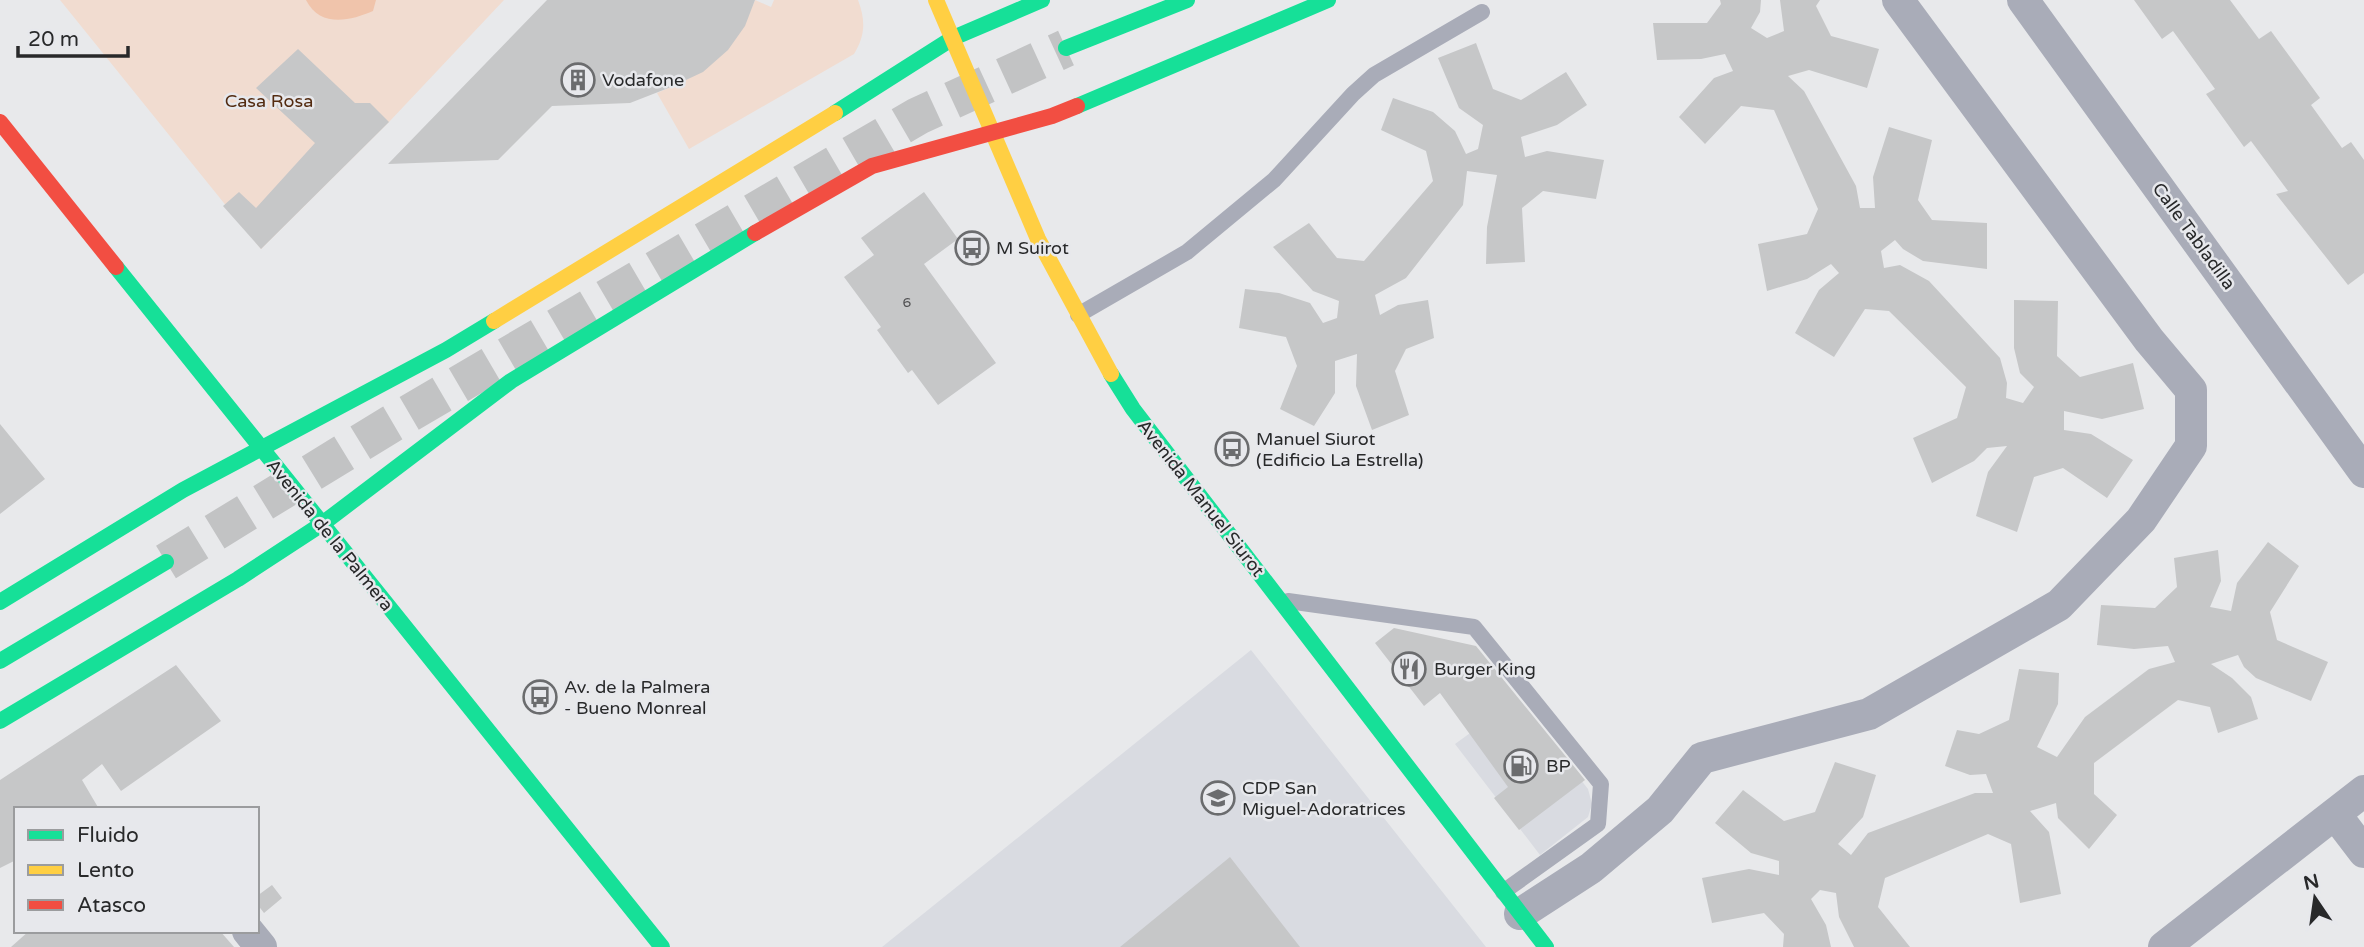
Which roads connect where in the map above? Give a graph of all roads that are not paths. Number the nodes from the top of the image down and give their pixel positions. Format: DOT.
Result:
graph roads {
  1 [pos="936,0"];
  2 [pos="1042,0"];
  3 [pos="1187,0"];
  4 [pos="1328,0"];
  5 [pos="1898,0"];
  6 [pos="2023,0"];
  7 [pos="1482,12"];
  8 [pos="953,38"];
  9 [pos="1066,48"];
  10 [pos="0,122"];
  11 [pos="993,133"];
  12 [pos="1078,315"];
  13 [pos="260,447"];
  14 [pos="2364,472"];
  15 [pos="322,524"];
  16 [pos="166,562"];
  17 [pos="1279,600"];
  18 [pos="0,601"];
  19 [pos="0,661"];
  20 [pos="0,721"];
  21 [pos="2364,791"];
  22 [pos="2334,814"];
  23 [pos="2364,852"];
  24 [pos="1511,903"];
  25 [pos="250,933"];
  26 [pos="261,947"];
  27 [pos="662,947"];
  28 [pos="1546,947"];
  29 [pos="2164,947"];
  1 -- 8 [label="main road, Avenida Manuel Siurot"];
  2 -- 8 [label="main road"];
  3 -- 9 [label="main road"];
  4 -- 11 [label="main road"];
  5 -- 24 [label="street"];
  6 -- 14 [label="street, Calle Tabladilla"];
  7 -- 12 [label="lane"];
  8 -- 11 [label="main road, Avenida Manuel Siurot"];
  8 -- 13 [label="main road"];
  10 -- 13 [label="main road, Avenida de la Palmera"];
  11 -- 12 [label="main road, Avenida Manuel Siurot"];
  11 -- 15 [label="main road"];
  12 -- 17 [label="main road, Avenida Manuel Siurot"];
  13 -- 15 [label="main road, Avenida de la Palmera"];
  13 -- 18 [label="main road"];
  15 -- 20 [label="main road"];
  15 -- 27 [label="main road, Avenida de la Palmera"];
  16 -- 19 [label="main road"];
  17 -- 24 [label="main road, Avenida Manuel Siurot"];
  17 -- 24 [label="lane"];
  21 -- 22 [label="street"];
  22 -- 23 [label="street"];
  22 -- 29 [label="street"];
  24 -- 28 [label="main road, Avenida Manuel Siurot"];
  25 -- 26 [label="street"];
}
